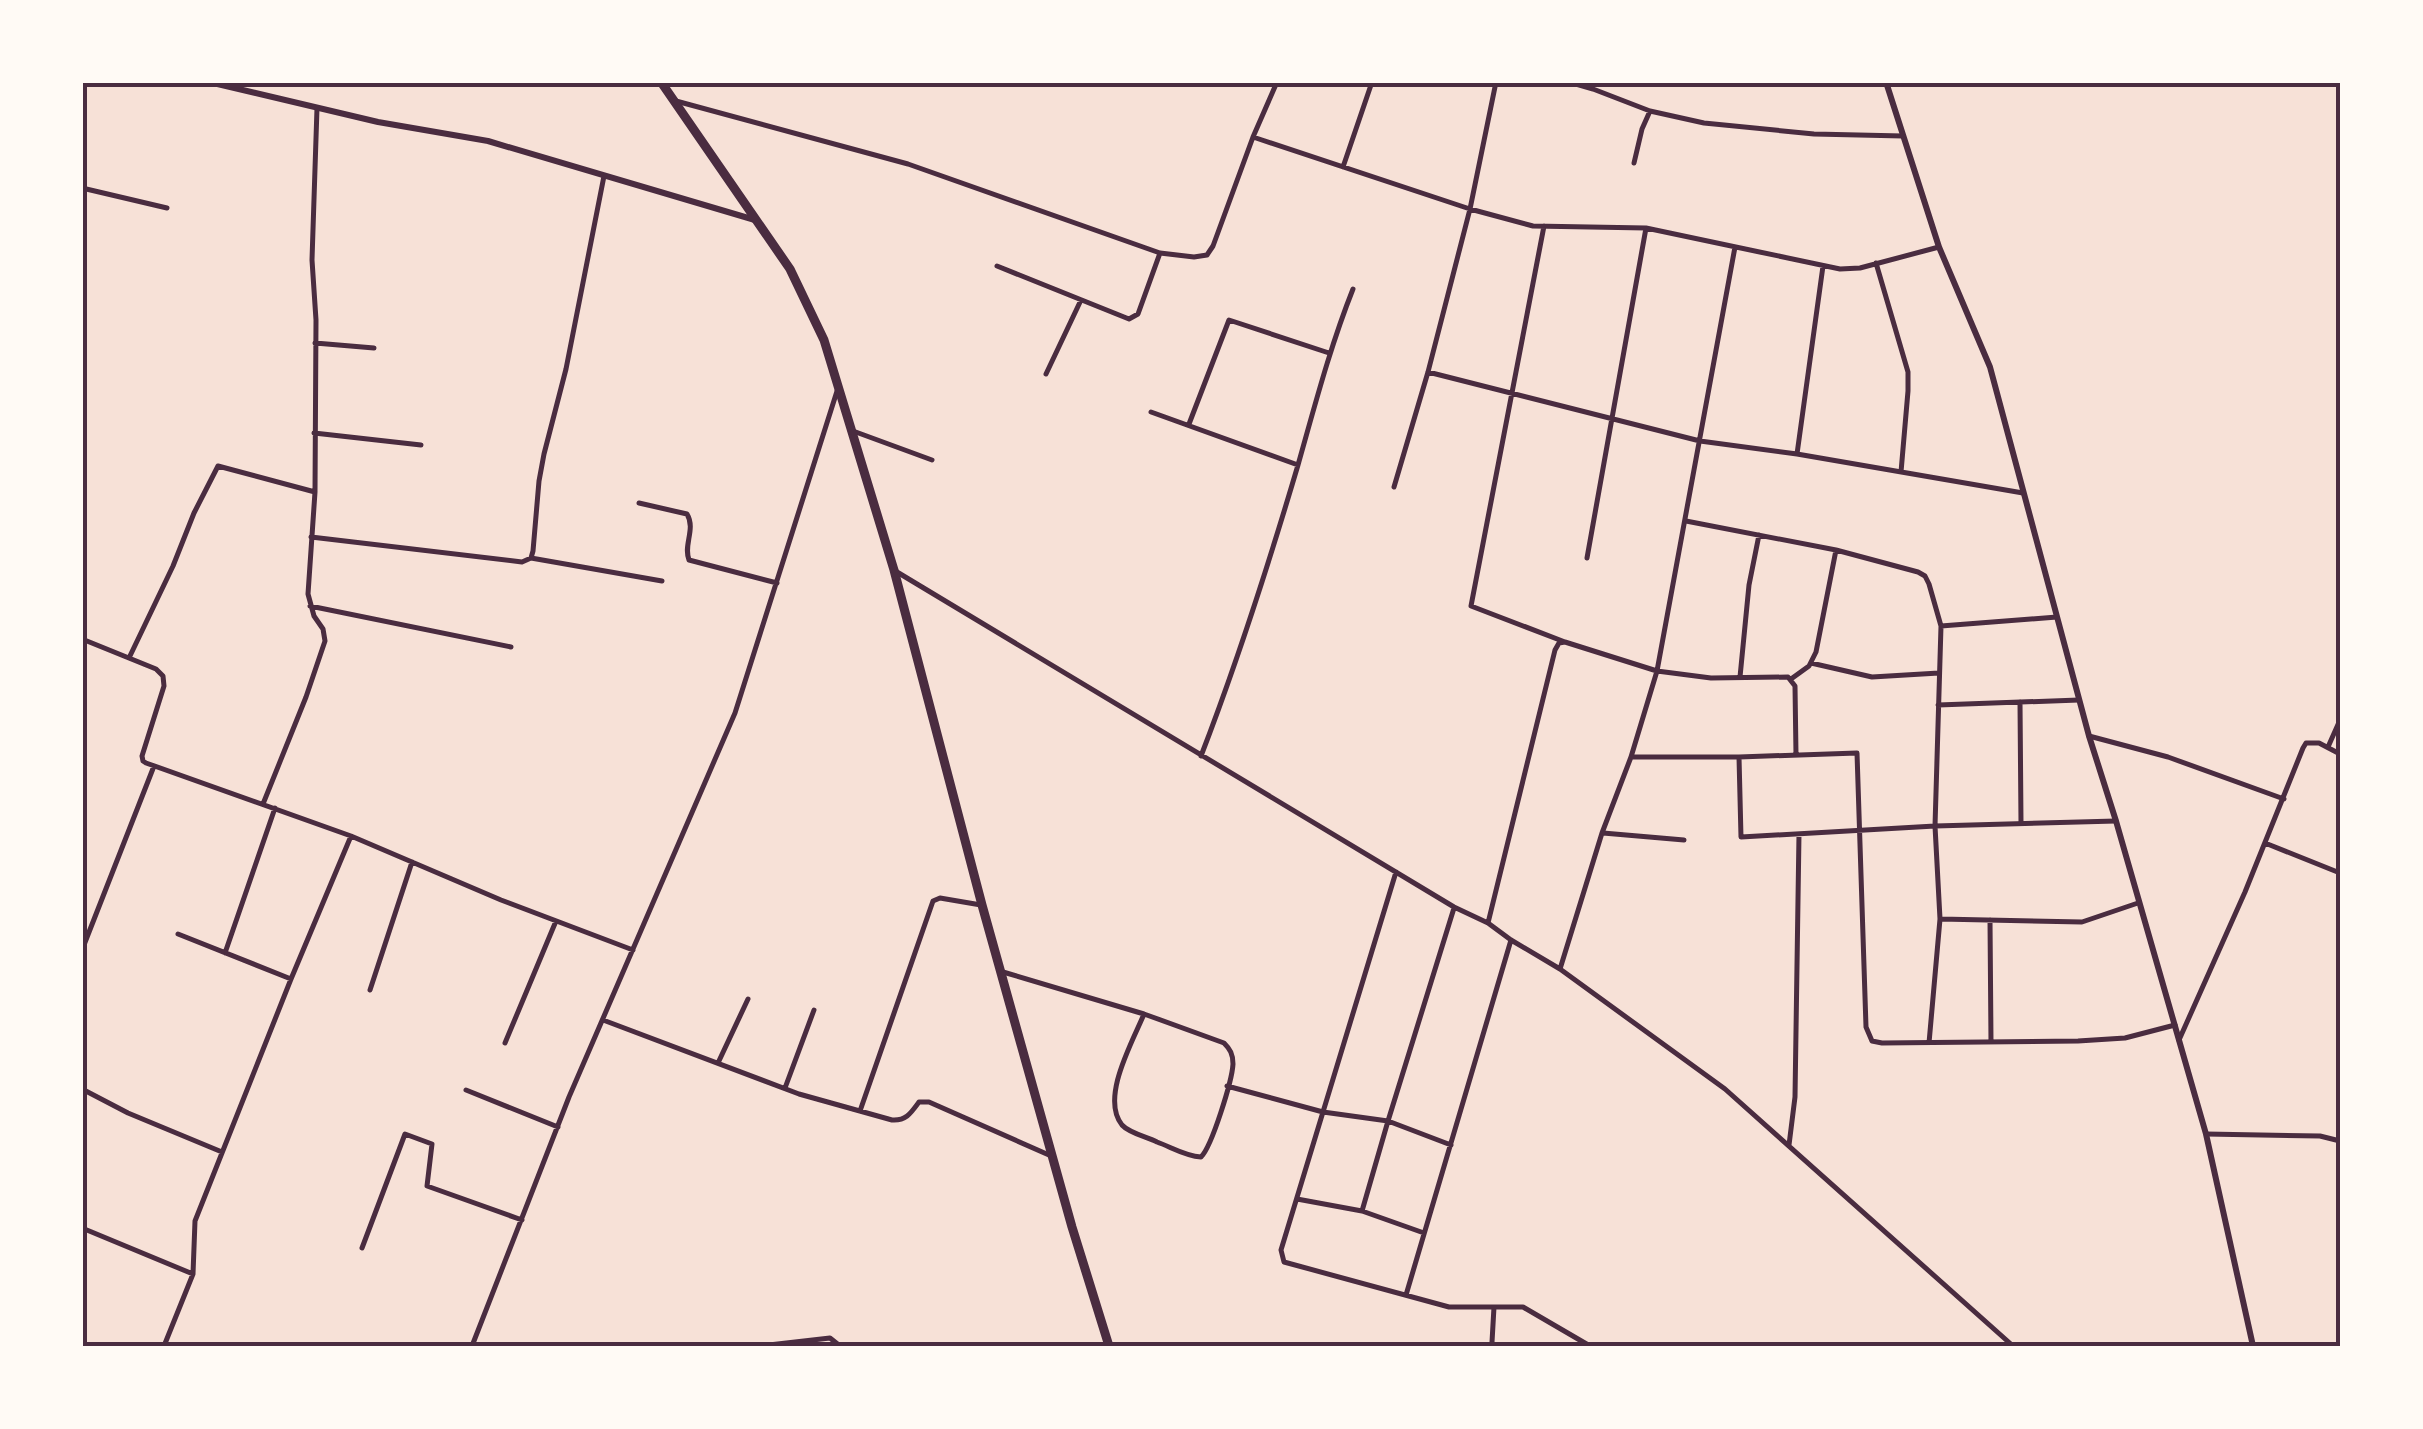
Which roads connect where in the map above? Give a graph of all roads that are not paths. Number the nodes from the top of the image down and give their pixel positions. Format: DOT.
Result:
graph roads {
  1 [pos="209,82"];
  2 [pos="661,82"];
  3 [pos="1277,82"];
  4 [pos="1372,82"];
  5 [pos="1496,82"];
  6 [pos="1569,82"];
  7 [pos="1886,82"];
  8 [pos="673,100"];
  9 [pos="317,108"];
  10 [pos="1650,111"];
  11 [pos="1903,136"];
  12 [pos="1253,137"];
  13 [pos="1634,163"];
  14 [pos="1343,168"];
  15 [pos="604,176"];
  16 [pos="82,188"];
  17 [pos="167,208"];
  18 [pos="1470,209"];
  19 [pos="757,220"];
  20 [pos="1544,226"];
  21 [pos="1646,228"];
  22 [pos="1735,247"];
  23 [pos="1939,248"];
  24 [pos="1160,253"];
  25 [pos="1876,263"];
  26 [pos="997,266"];
  27 [pos="1823,266"];
  28 [pos="1353,289"];
  29 [pos="1080,300"];
  30 [pos="315,343"];
  31 [pos="374,348"];
  32 [pos="1329,353"];
  33 [pos="1428,372"];
  34 [pos="1046,374"];
  35 [pos="838,386"];
  36 [pos="1513,394"];
  37 [pos="1151,412"];
  38 [pos="1612,420"];
  39 [pos="1189,424"];
  40 [pos="854,432"];
  41 [pos="314,433"];
  42 [pos="1700,440"];
  43 [pos="421,445"];
  44 [pos="1797,454"];
  45 [pos="932,460"];
  46 [pos="1298,465"];
  47 [pos="1900,472"];
  48 [pos="1394,487"];
  49 [pos="315,492"];
  50 [pos="2023,493"];
  51 [pos="640,502"];
  52 [pos="1686,521"];
  53 [pos="1759,535"];
  54 [pos="311,537"];
  55 [pos="1836,550"];
  56 [pos="530,558"];
  57 [pos="1587,558"];
  58 [pos="894,570"];
  59 [pos="662,581"];
  60 [pos="777,583"];
  61 [pos="310,606"];
  62 [pos="2057,617"];
  63 [pos="1941,626"];
  64 [pos="82,639"];
  65 [pos="1571,644"];
  66 [pos="511,647"];
  67 [pos="129,658"];
  68 [pos="1811,664"];
  69 [pos="1657,671"];
  70 [pos="1940,674"];
  71 [pos="1740,677"];
  72 [pos="1791,679"];
  73 [pos="2079,700"];
  74 [pos="2020,702"];
  75 [pos="1938,706"];
  76 [pos="2340,720"];
  77 [pos="2089,736"];
  78 [pos="2328,747"];
  79 [pos="2340,754"];
  80 [pos="1796,755"];
  81 [pos="1201,756"];
  82 [pos="1631,758"];
  83 [pos="1740,758"];
  84 [pos="154,766"];
  85 [pos="2284,799"];
  86 [pos="263,804"];
  87 [pos="275,808"];
  88 [pos="2116,821"];
  89 [pos="2021,823"];
  90 [pos="1935,826"];
  91 [pos="1858,831"];
  92 [pos="1602,833"];
  93 [pos="1799,834"];
  94 [pos="351,836"];
  95 [pos="1684,840"];
  96 [pos="2266,842"];
  97 [pos="412,862"];
  98 [pos="1396,872"];
  99 [pos="2340,873"];
  100 [pos="2138,903"];
  101 [pos="982,905"];
  102 [pos="1454,908"];
  103 [pos="1940,919"];
  104 [pos="1990,920"];
  105 [pos="556,921"];
  106 [pos="1488,923"];
  107 [pos="178,934"];
  108 [pos="1511,940"];
  109 [pos="82,950"];
  110 [pos="633,950"];
  111 [pos="225,953"];
  112 [pos="1560,969"];
  113 [pos="1000,971"];
  114 [pos="291,980"];
  115 [pos="370,990"];
  116 [pos="748,999"];
  117 [pos="814,1010"];
  118 [pos="1144,1014"];
  119 [pos="603,1020"];
  120 [pos="2176,1024"];
  121 [pos="2179,1040"];
  122 [pos="1991,1042"];
  123 [pos="504,1043"];
  124 [pos="1930,1043"];
  125 [pos="718,1063"];
  126 [pos="1227,1086"];
  127 [pos="784,1088"];
  128 [pos="82,1090"];
  129 [pos="466,1090"];
  130 [pos="860,1111"];
  131 [pos="1323,1112"];
  132 [pos="1388,1122"];
  133 [pos="558,1127"];
  134 [pos="2206,1134"];
  135 [pos="2340,1141"];
  136 [pos="1451,1145"];
  137 [pos="1789,1145"];
  138 [pos="222,1152"];
  139 [pos="1052,1156"];
  140 [pos="1296,1199"];
  141 [pos="1362,1211"];
  142 [pos="522,1220"];
  143 [pos="82,1228"];
  144 [pos="1424,1234"];
  145 [pos="362,1248"];
  146 [pos="193,1274"];
  147 [pos="1406,1295"];
  148 [pos="1494,1306"];
  149 [pos="164,1346"];
  150 [pos="472,1346"];
  151 [pos="758,1346"];
  152 [pos="840,1346"];
  153 [pos="1109,1346"];
  154 [pos="1494,1346"];
  155 [pos="1590,1346"];
  156 [pos="2013,1346"];
  157 [pos="2253,1346"];
  1 -- 9 [label="street"];
  2 -- 8 [label="main road"];
  3 -- 12 [label="street"];
  4 -- 14 [label="street"];
  5 -- 18 [label="street"];
  6 -- 10 [label="street"];
  7 -- 11 [label="street"];
  8 -- 19 [label="main road"];
  8 -- 24 [label="street"];
  9 -- 15 [label="street"];
  9 -- 30 [label="street"];
  10 -- 11 [label="street"];
  10 -- 13 [label="street"];
  11 -- 23 [label="street"];
  12 -- 14 [label="street"];
  12 -- 24 [label="street"];
  14 -- 18 [label="street"];
  15 -- 19 [label="street"];
  15 -- 56 [label="street"];
  16 -- 17 [label="street"];
  18 -- 20 [label="street"];
  18 -- 33 [label="street"];
  19 -- 35 [label="main road"];
  20 -- 21 [label="street"];
  20 -- 36 [label="street"];
  21 -- 22 [label="street"];
  21 -- 38 [label="street"];
  22 -- 27 [label="street"];
  22 -- 42 [label="street"];
  23 -- 25 [label="street"];
  23 -- 50 [label="street"];
  24 -- 29 [label="street"];
  25 -- 27 [label="street"];
  25 -- 47 [label="street"];
  26 -- 29 [label="street"];
  27 -- 44 [label="street"];
  28 -- 32 [label="street"];
  29 -- 34 [label="street"];
  30 -- 31 [label="street"];
  30 -- 41 [label="street"];
  32 -- 39 [label="street"];
  32 -- 46 [label="street"];
  33 -- 36 [label="street"];
  33 -- 48 [label="street"];
  35 -- 40 [label="main road"];
  35 -- 60 [label="street"];
  36 -- 38 [label="street"];
  36 -- 65 [label="street"];
  37 -- 39 [label="street"];
  38 -- 42 [label="street"];
  38 -- 57 [label="street"];
  39 -- 46 [label="street"];
  40 -- 45 [label="street"];
  40 -- 58 [label="main road"];
  41 -- 43 [label="street"];
  41 -- 49 [label="street"];
  42 -- 44 [label="street"];
  42 -- 52 [label="street"];
  44 -- 47 [label="street"];
  46 -- 81 [label="street"];
  47 -- 50 [label="street"];
  49 -- 54 [label="street"];
  49 -- 67 [label="street"];
  50 -- 62 [label="street"];
  51 -- 60 [label="street"];
  52 -- 53 [label="street"];
  52 -- 69 [label="street"];
  53 -- 55 [label="street"];
  53 -- 71 [label="street"];
  54 -- 56 [label="street"];
  54 -- 61 [label="street"];
  55 -- 63 [label="street"];
  55 -- 68 [label="street"];
  56 -- 59 [label="street"];
  58 -- 81 [label="street"];
  58 -- 101 [label="main road"];
  60 -- 110 [label="street"];
  61 -- 66 [label="street"];
  61 -- 86 [label="street"];
  62 -- 63 [label="street"];
  62 -- 73 [label="street"];
  63 -- 70 [label="street"];
  64 -- 67 [label="street"];
  65 -- 69 [label="street"];
  65 -- 106 [label="street"];
  67 -- 84 [label="street"];
  68 -- 70 [label="street"];
  68 -- 72 [label="street"];
  69 -- 71 [label="street"];
  69 -- 82 [label="street"];
  70 -- 75 [label="street"];
  71 -- 72 [label="street"];
  72 -- 80 [label="street"];
  73 -- 74 [label="street"];
  73 -- 77 [label="street"];
  74 -- 75 [label="street"];
  74 -- 89 [label="street"];
  75 -- 90 [label="street"];
  76 -- 78 [label="street"];
  77 -- 85 [label="street"];
  77 -- 88 [label="street"];
  78 -- 79 [label="street"];
  78 -- 85 [label="street"];
  80 -- 83 [label="street"];
  80 -- 91 [label="street"];
  81 -- 98 [label="street"];
  82 -- 83 [label="street"];
  82 -- 92 [label="street"];
  83 -- 93 [label="street"];
  84 -- 86 [label="street"];
  84 -- 109 [label="street"];
  85 -- 96 [label="street"];
  86 -- 87 [label="street"];
  87 -- 94 [label="street"];
  87 -- 111 [label="street"];
  88 -- 89 [label="street"];
  88 -- 100 [label="street"];
  89 -- 90 [label="street"];
  90 -- 91 [label="street"];
  90 -- 103 [label="street"];
  91 -- 93 [label="street"];
  91 -- 124 [label="street"];
  92 -- 95 [label="street"];
  92 -- 112 [label="street"];
  93 -- 137 [label="street"];
  94 -- 97 [label="street"];
  94 -- 114 [label="street"];
  96 -- 99 [label="street"];
  96 -- 121 [label="street"];
  97 -- 105 [label="street"];
  97 -- 115 [label="street"];
  98 -- 102 [label="street"];
  98 -- 131 [label="street"];
  100 -- 104 [label="street"];
  100 -- 120 [label="street"];
  101 -- 113 [label="main road"];
  101 -- 130 [label="street"];
  102 -- 106 [label="street"];
  102 -- 132 [label="street"];
  103 -- 104 [label="street"];
  103 -- 124 [label="street"];
  104 -- 122 [label="street"];
  105 -- 110 [label="street"];
  105 -- 123 [label="street"];
  106 -- 108 [label="street"];
  107 -- 111 [label="street"];
  108 -- 112 [label="street"];
  108 -- 136 [label="street"];
  110 -- 119 [label="street"];
  111 -- 114 [label="street"];
  112 -- 137 [label="street"];
  113 -- 118 [label="street"];
  113 -- 139 [label="main road"];
  114 -- 138 [label="street"];
  116 -- 125 [label="street"];
  117 -- 127 [label="street"];
  118 -- 126 [label="street"];
  118 -- 126 [label="street"];
  119 -- 125 [label="street"];
  119 -- 133 [label="street"];
  120 -- 121 [label="street"];
  120 -- 122 [label="street"];
  121 -- 134 [label="street"];
  122 -- 124 [label="street"];
  125 -- 127 [label="street"];
  126 -- 131 [label="street"];
  127 -- 130 [label="street"];
  128 -- 138 [label="street"];
  129 -- 133 [label="street"];
  130 -- 139 [label="street"];
  131 -- 132 [label="street"];
  131 -- 140 [label="street"];
  132 -- 136 [label="street"];
  132 -- 141 [label="street"];
  133 -- 142 [label="street"];
  134 -- 135 [label="street"];
  134 -- 157 [label="street"];
  136 -- 144 [label="street"];
  137 -- 156 [label="street"];
  138 -- 146 [label="street"];
  139 -- 153 [label="main road"];
  140 -- 141 [label="street"];
  140 -- 147 [label="street"];
  141 -- 144 [label="street"];
  142 -- 145 [label="street"];
  142 -- 150 [label="street"];
  143 -- 146 [label="street"];
  144 -- 147 [label="street"];
  146 -- 149 [label="street"];
  147 -- 148 [label="street"];
  148 -- 154 [label="street"];
  148 -- 155 [label="street"];
  151 -- 152 [label="street"];
}
